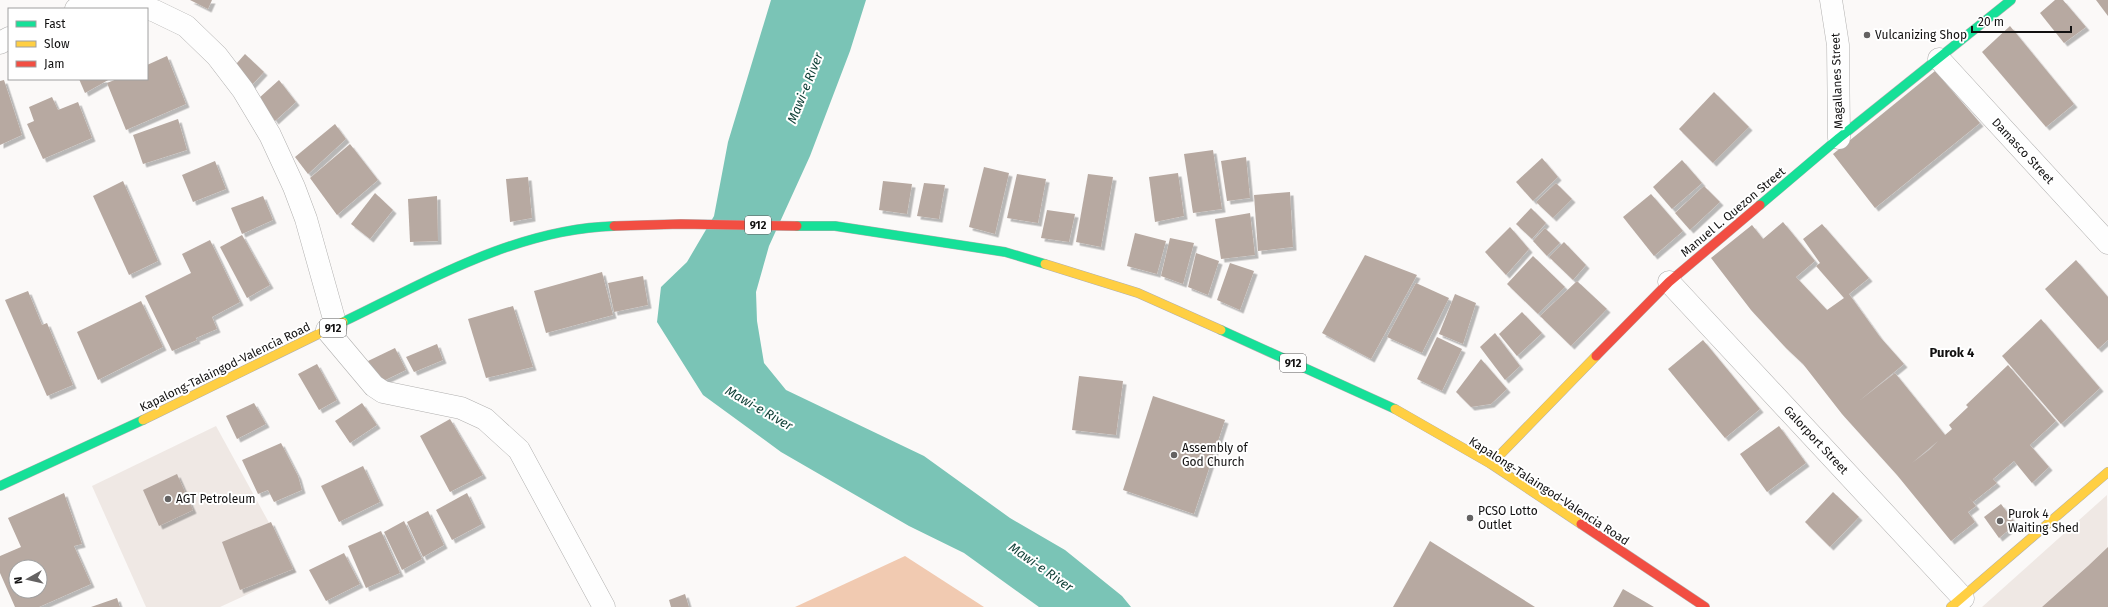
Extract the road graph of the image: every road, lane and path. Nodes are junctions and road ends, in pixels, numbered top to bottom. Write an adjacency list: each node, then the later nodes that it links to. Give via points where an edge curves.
1 (1831, 0): 7 (street, Magallanes Street, via 1838,45)
2 (2011, 0): 6 (main road, Manuel L. Quezon Street)
3 (79, 8): 4 (street, via 89,4 126,1)
4 (146, 8)
5 (148, 9): 10 (street, via 186,26 217,56 243,90 270,135 306,219)
6 (1939, 59): 7 (main road, Manuel L. Quezon Street); 8 (street, Damasco Street)
7 (1838, 138): 9 (main road, Manuel L. Quezon Street)
8 (2108, 243)
9 (1669, 282): 11 (main road, Manuel L. Quezon Street); 14 (street, Galorport Street)
10 (332, 328): 11 (main road, Kapalong-Talaingod-Valencia Road / 912, via 479,256 560,232 610,226 681,224 835,226 1005,252 1138,293 1384,404); 13 (main road, Kapalong-Talaingod-Valencia Road / 912); 15 (street, via 374,386 383,392 461,408 484,419 519,450)
11 (1491, 464): 16 (main road, Kapalong-Talaingod-Valencia Road / 912)
12 (2108, 472): 14 (main road)
13 (0, 486)
14 (1957, 603)
15 (604, 607)
16 (1705, 607)

